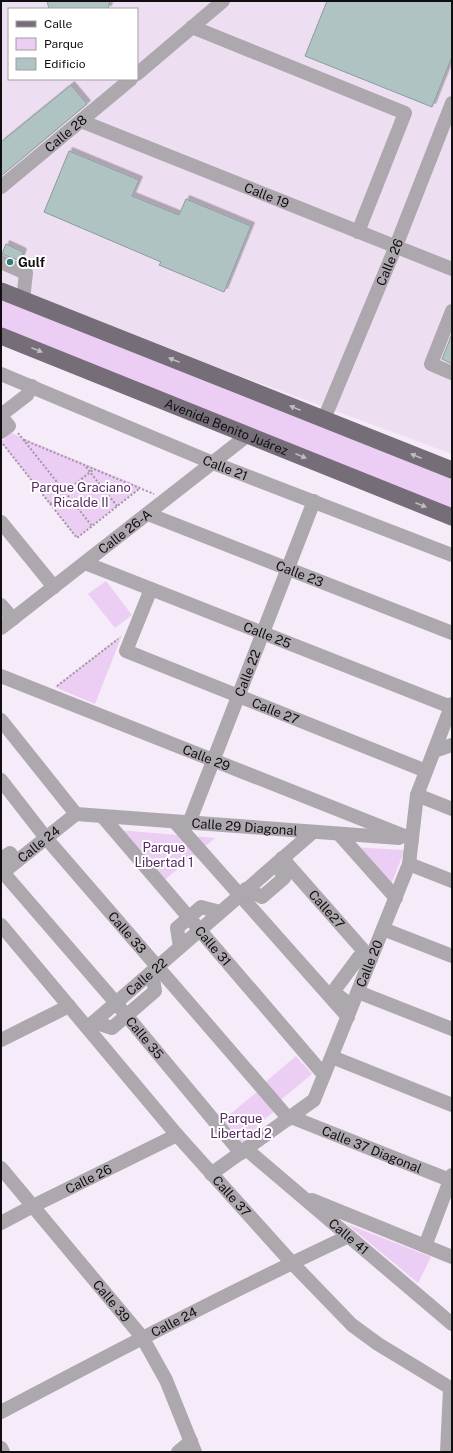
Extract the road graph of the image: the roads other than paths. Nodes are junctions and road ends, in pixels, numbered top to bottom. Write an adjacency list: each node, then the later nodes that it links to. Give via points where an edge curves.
1 (223, 1): 2 (street)
2 (192, 27): 3 (street); 8 (street, via 405,114)
3 (138, 73)
4 (130, 80): 6 (street, Calle 28)
5 (452, 103): 9 (street, Calle 26)
6 (81, 121): 7 (street, Calle 28); 8 (street, Calle 19)
7 (1, 187)
8 (358, 232): 9 (street, Calle 19)
9 (396, 246): 11 (street, Calle 19); 20 (street, Calle 26)
10 (1, 262): 13 (street, via 26,273)
11 (452, 269)
12 (1, 291): 13 (main road)
13 (23, 300): 20 (main road, one-way to 13)
14 (452, 312): 16 (street, via 431,364)
15 (1, 336): 22 (main road, Avenida Benito Juárez, one-way to 22)
16 (452, 373)
17 (2, 377): 18 (street, Calle 21)
18 (32, 386): 19 (street, via 27,395); 23 (street, Calle 21)
19 (1, 416): 21 (street, via 9,426)
20 (324, 419): 24 (main road, one-way to 20)
21 (1, 432)
22 (248, 435): 23 (street, Calle 26-A); 27 (main road, Avenida Benito Juárez, one-way to 27)
23 (213, 463): 25 (street, Calle 21); 26 (street, Calle 26-A)
24 (452, 470)
25 (314, 501): 29 (street, Calle 21); 31 (street, Calle 22)
26 (148, 514): 30 (street, Calle 26-A); 31 (street, Calle 23)
27 (452, 517)
28 (1, 522): 32 (street)
29 (452, 555)
30 (85, 563): 32 (street, Calle 26-A); 33 (street, Calle 25)
31 (288, 569): 37 (street, Calle 22); 38 (street, Calle 23)
32 (54, 587): 35 (street, Calle 26-A)
33 (150, 589): 37 (street, Calle 25); 40 (street, Calle 27, via 126,651)
34 (1, 605): 35 (street)
35 (13, 619): 36 (street, Calle 26-A)
36 (1, 628)
37 (263, 633): 40 (street, Calle 22); 41 (street, Calle 25)
38 (452, 633)
39 (1, 676): 45 (street, Calle 29)
40 (239, 696): 45 (street, Calle 22); 46 (street, Calle 27)
41 (451, 705): 44 (street, Calle 20)
42 (1, 720): 50 (street)
43 (452, 745): 44 (street)
44 (434, 751): 46 (street, Calle 20)
45 (214, 760): 53 (street, Calle 22); 57 (street, Calle 29)
46 (426, 771): 48 (street, Calle 20)
47 (1, 780): 56 (street, Calle 33)
48 (417, 795): 49 (street); 57 (street, Calle 20)
49 (452, 809)
50 (76, 814): 51 (street, Calle 29 Diagonal); 56 (street, Calle 24)
51 (102, 816): 52 (street, Calle 29 Diagonal); 65 (street, Calle 31)
52 (175, 822): 53 (street, Calle 29 Diagonal); 62 (street)
53 (190, 823): 54 (street, Calle 29 Diagonal)
54 (313, 832): 55 (street, Calle 29 Diagonal); 58 (street, Calle 22)
55 (339, 834): 57 (street, Calle 29 Diagonal); 63 (street)
56 (46, 838): 60 (street, Calle 24, via 16,862); 72 (street, Calle 33)
57 (412, 839): 59 (street, Calle 20)
58 (280, 860): 62 (street, Calle 22); 71 (street, Calle27)
59 (409, 864): 61 (street); 63 (street, Calle 20)
60 (2, 869): 74 (street, Calle 35)
61 (452, 881)
62 (243, 892): 64 (street, Calle 22); 76 (street)
63 (396, 898): 67 (street, Calle 20)
64 (220, 912): 65 (street, via 201,907); 68 (street, Calle 22)
65 (189, 918): 68 (street, Calle 31); 69 (street, via 177,928)
66 (1, 925): 75 (street, Calle 37)
67 (383, 929): 70 (street); 71 (street, Calle 20)
68 (199, 930): 69 (street, Calle 22); 82 (street, Calle 31)
69 (180, 947): 72 (street, Calle 22)
70 (452, 956)
71 (370, 962): 73 (street, Calle 20); 76 (street, via 359,957 333,992)
72 (154, 969): 74 (street, Calle 22); 77 (street, via 155,991); 84 (street, Calle 33)
73 (358, 992): 76 (street, Calle 20); 79 (street)
74 (116, 1002): 77 (street, Calle 35); 78 (street, Calle 22)
75 (69, 1006): 78 (street, Calle 37); 80 (street)
76 (350, 1011): 81 (street, Calle 20)
77 (127, 1015): 78 (street, via 112,1028); 86 (street, Calle 35)
78 (91, 1025): 85 (street, Calle 37)
79 (452, 1029)
80 (1, 1040)
81 (332, 1056): 82 (street, Calle 20); 83 (street)
82 (324, 1075): 84 (street, Calle 20, via 314,1100)
83 (452, 1105)
84 (290, 1118): 86 (street, Calle 20); 89 (street, Calle 37 Diagonal)
85 (177, 1135): 88 (street, Calle 37); 91 (street, Calle 26)
86 (243, 1151): 88 (street, Calle 20); 90 (street, Calle 41)
87 (1, 1168): 91 (street, Calle 39)
88 (211, 1174): 96 (street, Calle 37)
89 (451, 1179): 94 (street)
90 (300, 1195): 93 (street, Calle 41); 94 (street)
91 (33, 1206): 92 (street, Calle 26); 98 (street, Calle 39)
92 (1, 1224)
93 (349, 1236): 96 (street, Calle 24); 97 (street, Calle 41)
94 (425, 1246): 95 (street)
95 (452, 1257)
96 (292, 1263): 98 (street, Calle 24); 99 (street, Calle 37, via 352,1325)
97 (452, 1324)
98 (142, 1337): 100 (street, Calle 24); 101 (street, Calle 39, via 166,1380)
99 (451, 1389): 105 (street, Calle 37)
100 (1, 1412)
101 (193, 1446): 104 (street)
102 (1, 1448): 103 (street)
103 (3, 1452)
104 (178, 1452)
105 (447, 1452)

